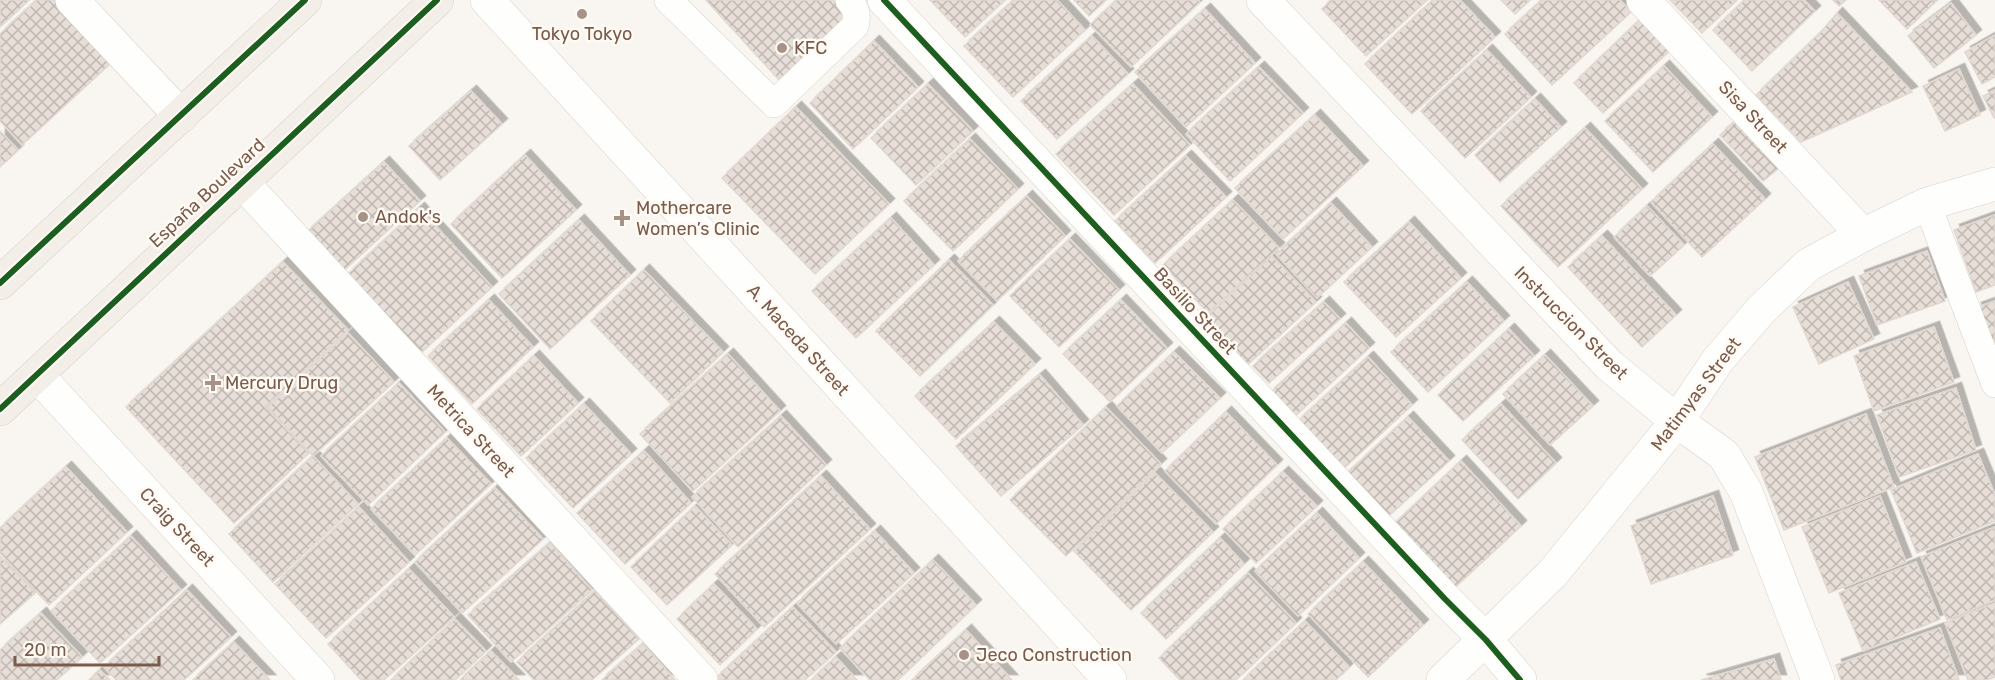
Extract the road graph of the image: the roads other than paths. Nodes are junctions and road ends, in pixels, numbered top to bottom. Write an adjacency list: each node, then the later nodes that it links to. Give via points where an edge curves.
1 (72, 0): 10 (street)
2 (305, 0): 10 (main road)
3 (436, 0): 11 (main road, España Boulevard)
4 (487, 0): 23 (street, A. Maceda Street)
5 (668, 0): 6 (lane, via 774,104 855,26 857,18)
6 (849, 0)
7 (884, 0): 20 (street, Basilio Street)
8 (1263, 0): 19 (street, Instruccion Street, via 1609,365)
9 (1643, 0): 14 (street, Sisa Street)
10 (181, 116): 15 (main road)
11 (241, 182): 16 (main road, España Boulevard); 22 (street, Metrica Street)
12 (1995, 184): 13 (street, Matimyas Street)
13 (1927, 204): 14 (street, Matimyas Street); 17 (lane)
14 (1863, 235): 19 (street, Matimyas Street, via 1808,265 1761,310 1718,360)
15 (0, 283)
16 (37, 375): 18 (main road, España Boulevard); 21 (street, Craig Street)
17 (1995, 384)
18 (0, 409)
19 (1677, 421): 20 (street, Matimyas Street, via 1552,574); 26 (street, Instruccion Street, via 1724,455 1746,492)
20 (1486, 640): 24 (street, Matimyas Street); 25 (street)
21 (318, 680)
22 (701, 680)
23 (1110, 680)
24 (1443, 680)
25 (1520, 680)
26 (1818, 680)

